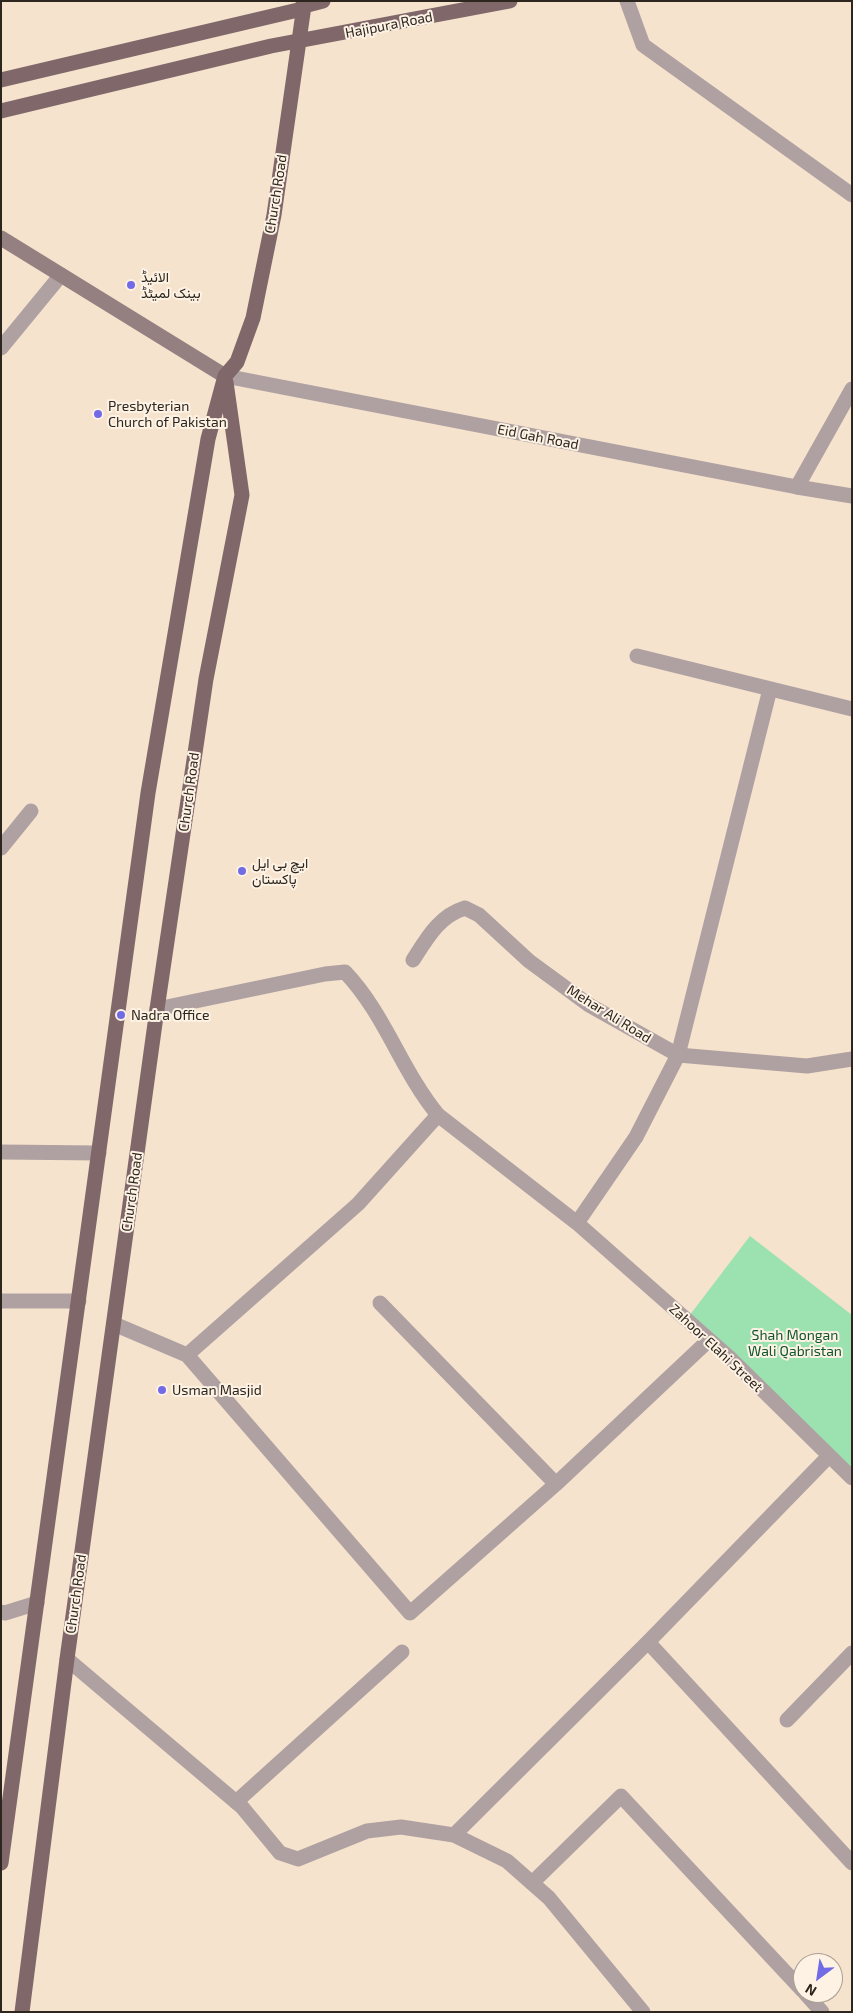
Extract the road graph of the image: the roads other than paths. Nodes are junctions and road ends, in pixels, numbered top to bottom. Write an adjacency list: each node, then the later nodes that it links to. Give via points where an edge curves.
1 (323, 1): 4 (main road)
2 (510, 1): 5 (main road, Hajipura Road)
3 (627, 1): 8 (street, via 643,45)
4 (304, 6): 5 (main road, Church Road); 6 (main road)
5 (298, 42): 7 (main road, Hajipura Road); 12 (main road, Church Road, via 274,215 253,318 237,362)
6 (1, 80)
7 (1, 111)
8 (852, 196)
9 (1, 238): 10 (main road)
10 (61, 275): 11 (street); 12 (main road)
11 (1, 348)
12 (225, 376): 14 (street, Eid Gah Road); 22 (main road, Church Road, via 242,495 206,679); 27 (main road, Church Road, via 208,439 148,793)
13 (852, 389): 14 (street)
14 (797, 487): 15 (street, Eid Gah Road)
15 (852, 496)
16 (637, 656): 17 (street)
17 (770, 689): 18 (street); 23 (street)
18 (852, 709)
19 (31, 811): 20 (street)
20 (1, 848)
21 (413, 960): 23 (street, Mehar Ali Road, via 434,927 465,908 479,914 529,961 589,1005)
22 (157, 1009): 25 (street, Zahoor Elahi Street, via 345,972 378,1012 402,1061); 32 (main road, Church Road)
23 (678, 1056): 24 (street, Mehar Ali Road, via 806,1066); 28 (street, via 636,1137)
24 (852, 1058)
25 (438, 1115): 28 (street, Zahoor Elahi Street); 34 (street, via 358,1204)
26 (1, 1152): 27 (street)
27 (99, 1153): 30 (main road, Church Road)
28 (577, 1222): 33 (street, Zahoor Elahi Street)
29 (1, 1301): 30 (street)
30 (79, 1301): 38 (main road, Church Road)
31 (380, 1303): 37 (street)
32 (114, 1324): 34 (street); 43 (main road, Church Road)
33 (709, 1340): 35 (street, Zahoor Elahi Street); 37 (street)
34 (187, 1355): 37 (street, via 410,1612)
35 (829, 1456): 36 (street, Zahoor Elahi Street); 40 (street)
36 (852, 1478)
37 (556, 1484)
38 (38, 1603): 39 (street); 47 (main road, Church Road)
39 (1, 1612)
40 (648, 1642): 46 (street); 48 (street)
41 (402, 1652): 45 (street)
42 (852, 1653): 44 (street)
43 (67, 1659): 45 (street); 51 (main road, Church Road)
44 (787, 1720)
45 (236, 1802): 46 (street, via 280,1853 298,1859 368,1831 401,1828)
46 (454, 1834): 49 (street, via 507,1861)
47 (1, 1863)
48 (852, 1863)
49 (532, 1883): 50 (street, via 621,1796); 52 (street, via 549,1898)
50 (793, 1980)
51 (22, 2012)
52 (643, 2012)

